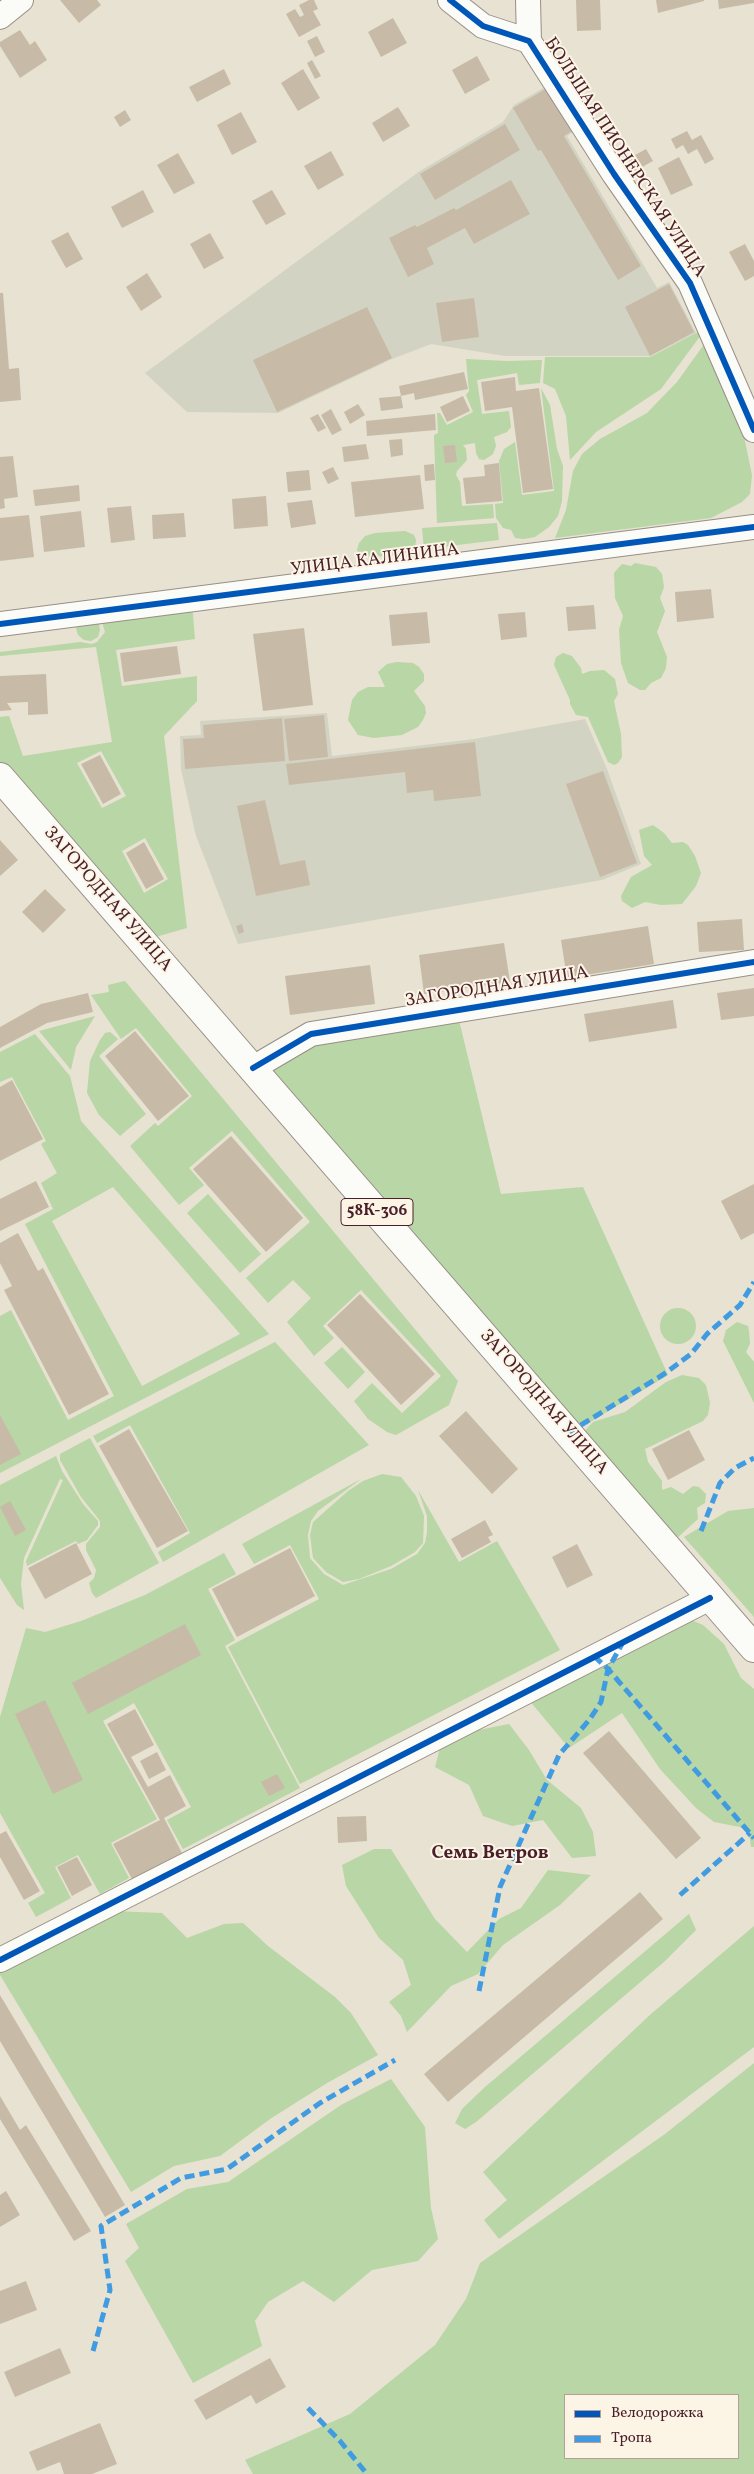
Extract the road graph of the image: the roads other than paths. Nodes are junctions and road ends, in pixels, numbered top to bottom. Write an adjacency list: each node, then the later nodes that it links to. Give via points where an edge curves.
1 (21, 0): 4 (street)
2 (450, 0): 5 (street, БОЛЬШАЯ ПИОНЕРСКАЯ УЛИЦА, via 483,26)
3 (528, 0): 5 (street)
4 (0, 17)
5 (529, 41): 6 (street, БОЛЬШАЯ ПИОНЕРСКАЯ УЛИЦА, via 614,174 690,283)
6 (754, 430)
7 (754, 527): 8 (street, УЛИЦА КАЛИНИНА)
8 (0, 624)
9 (0, 777): 11 (highway, ЗАГОРОДНАЯ УЛИЦА / 58К-306)
10 (754, 962): 11 (street, ЗАГОРОДНАЯ УЛИЦА, via 311,1034)
11 (253, 1068): 12 (highway, ЗАГОРОДНАЯ УЛИЦА / 58К-306)
12 (710, 1598): 13 (highway, ЗАГОРОДНАЯ УЛИЦА / 58К-306); 14 (street)
13 (754, 1648)
14 (0, 1960)

